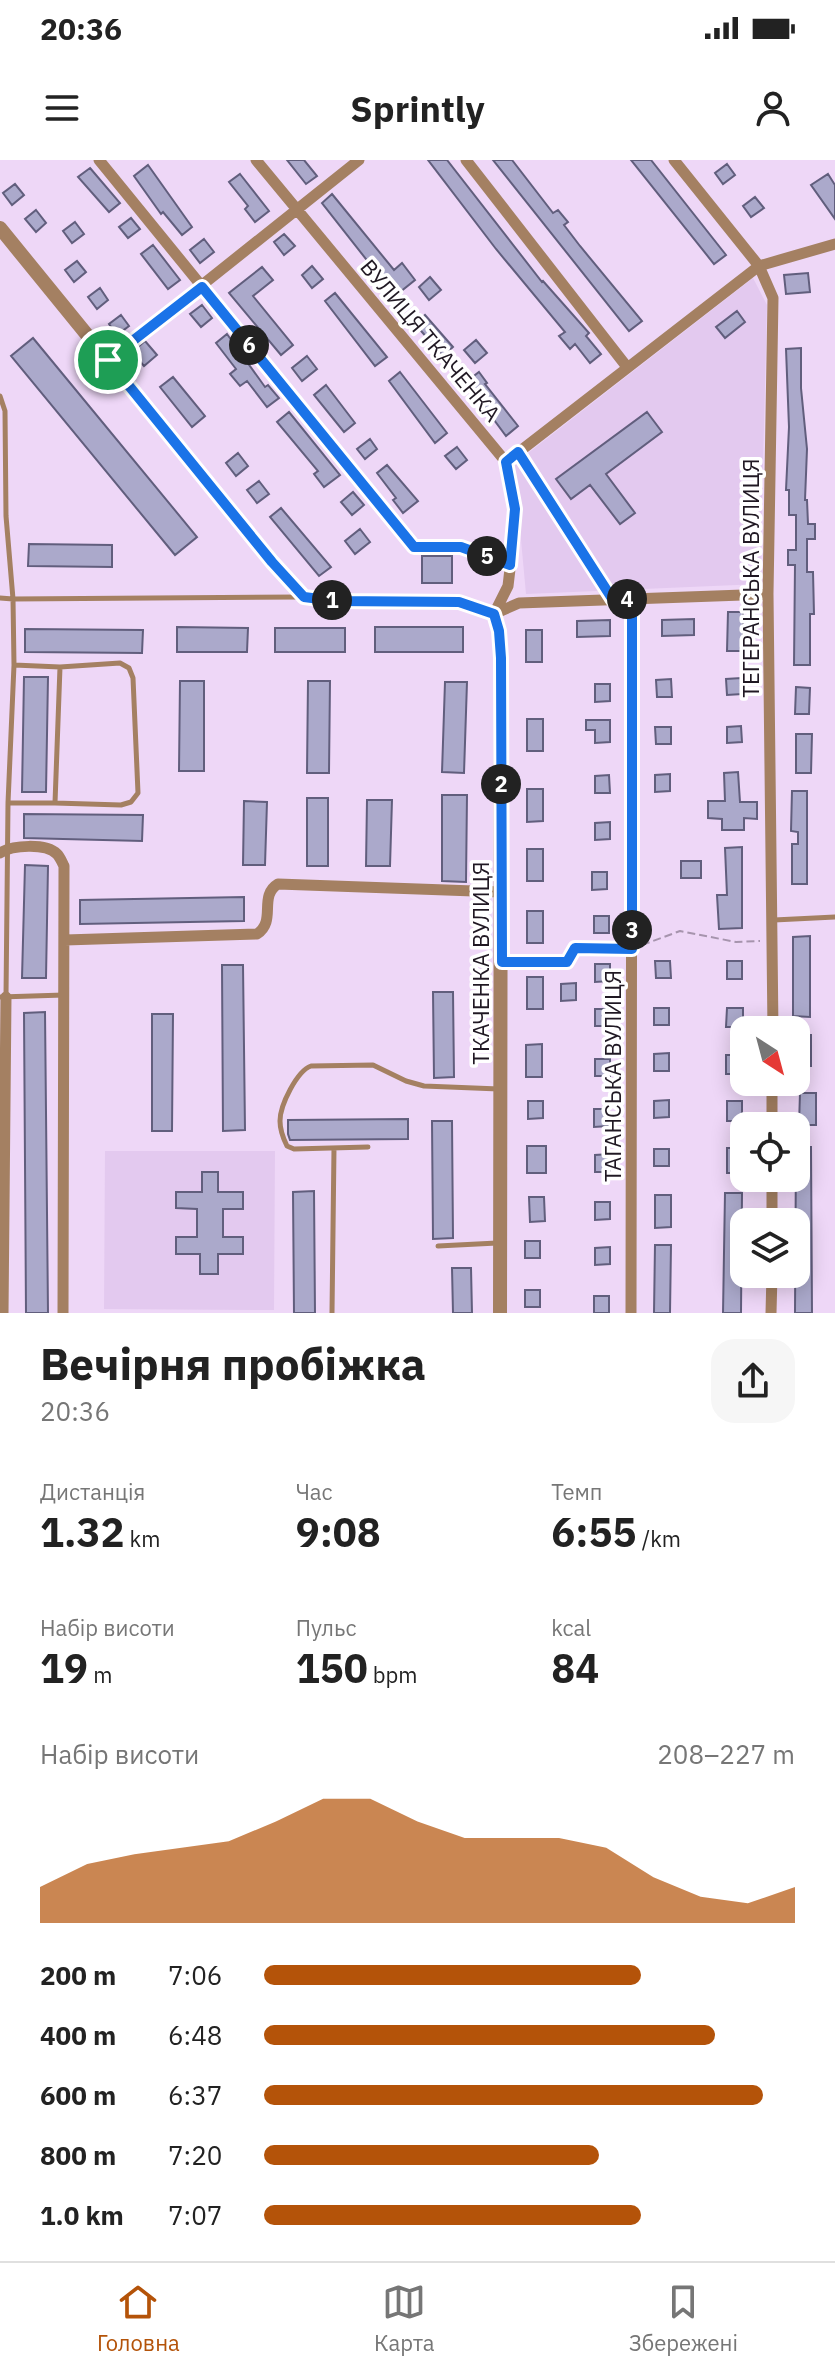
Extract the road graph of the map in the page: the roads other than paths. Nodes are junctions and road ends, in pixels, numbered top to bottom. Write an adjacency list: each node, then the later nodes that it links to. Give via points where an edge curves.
1 (99, 160): 10 (street)
2 (256, 160): 6 (street, ВУЛИЦЯ ТКАЧЕНКА)
3 (359, 160): 6 (street)
4 (466, 160): 12 (street)
5 (674, 160): 9 (street, ТЕГЕРАНСЬКА ВУЛИЦЯ)
6 (297, 210): 10 (street); 15 (street, ВУЛИЦЯ ТКАЧЕНКА)
7 (0, 228): 11 (street)
8 (835, 244): 9 (street)
9 (759, 266): 12 (street); 17 (street, ТЕГЕРАНСЬКА ВУЛИЦЯ, via 773,298)
10 (202, 287): 11 (street); 16 (street, via 414,547 461,547)
11 (108, 360): 18 (street)
12 (627, 367): 14 (street)
13 (0, 396): 20 (lane, via 5,411)
14 (518, 452): 15 (street); 22 (lane)
15 (506, 462): 16 (street, ВУЛИЦЯ ТКАЧЕНКА, via 515,509)
16 (510, 565): 23 (street, ВУЛИЦЯ ТКАЧЕНКА, via 508,586)
17 (768, 594): 21 (street); 31 (street, ТЕГЕРАНСЬКА ВУЛИЦЯ)
18 (304, 597): 20 (lane); 23 (street, via 459,602)
19 (0, 598): 20 (lane)
20 (13, 599): 24 (lane)
21 (632, 599): 22 (street); 46 (street, ТАГАНСЬКА ВУЛИЦЯ)
22 (613, 600): 23 (street, via 519,603)
23 (494, 614): 29 (street, ТКАЧЕНКА ВУЛИЦЯ, via 501,658)
24 (14, 665): 25 (lane); 26 (lane)
25 (60, 667): 27 (lane); 27 (lane, via 120,663 129,668 138,793 121,805)
26 (8, 803): 27 (lane); 28 (lane)
27 (55, 803)
28 (5, 850): 32 (street, via 49,849 59,855 64,866); 34 (lane)
29 (502, 892): 32 (street, via 278,884 267,896 268,920 257,934); 36 (street, ТКАЧЕНКА ВУЛИЦЯ)
30 (835, 917): 31 (lane)
31 (773, 920): 35 (street, ТЕГЕРАНСЬКА ВУЛИЦЯ)
32 (65, 940): 33 (street)
33 (65, 995): 34 (lane); 43 (street)
34 (3, 997): 42 (street)
35 (773, 1016)
36 (502, 1089): 38 (lane, via 424,1086 373,1065 311,1066 297,1077 282,1112 283,1138 294,1149); 39 (street, ТКАЧЕНКА ВУЛИЦЯ)
37 (368, 1147): 38 (lane)
38 (334, 1148): 44 (lane)
39 (502, 1243): 40 (lane); 45 (street, ТКАЧЕНКА ВУЛИЦЯ)
40 (438, 1246)
41 (772, 1288): 47 (street)
42 (3, 1313)
43 (63, 1313)
44 (332, 1313)
45 (500, 1313)
46 (631, 1313)
47 (771, 1313)

